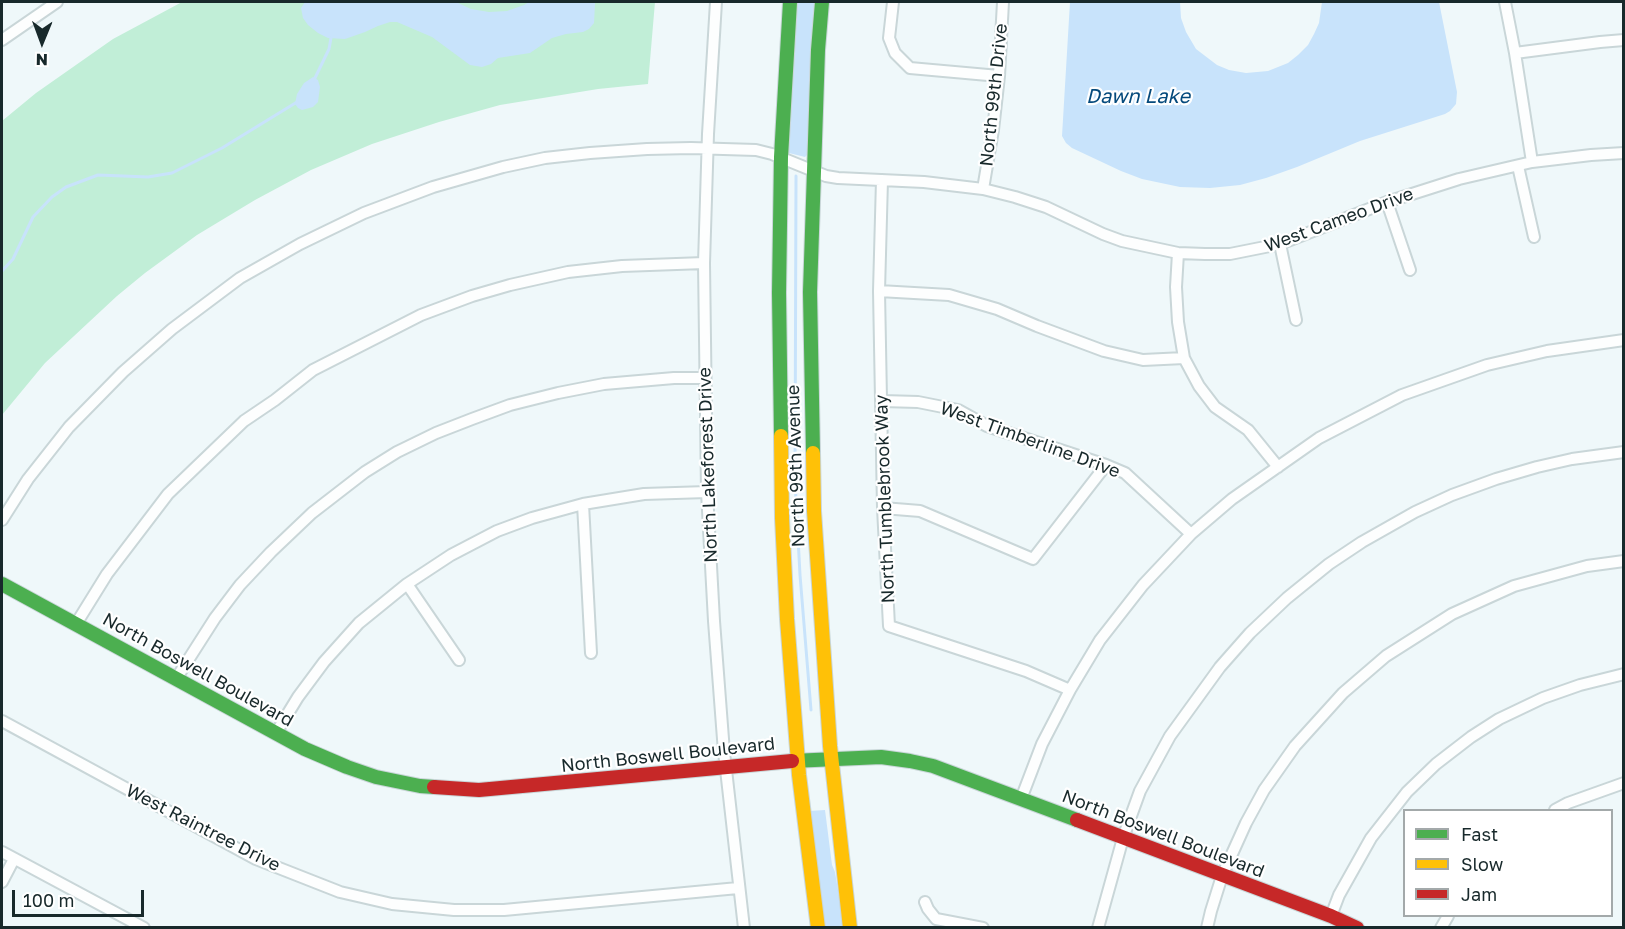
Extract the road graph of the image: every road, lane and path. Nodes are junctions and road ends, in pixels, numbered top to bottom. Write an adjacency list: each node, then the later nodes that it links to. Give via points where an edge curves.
1 (57, 2): 8 (street)
2 (716, 2): 12 (street, North Lakeforest Drive)
3 (790, 2): 14 (main road, North 99th Avenue)
4 (822, 2): 17 (main road, North 99th Avenue)
5 (893, 2): 11 (street, via 890,38 895,53 910,68)
6 (1003, 2): 11 (street, North 99th Drive)
7 (1505, 2): 10 (street)
8 (2, 40)
9 (1623, 40): 10 (street)
10 (1515, 53): 15 (street)
11 (999, 76): 19 (street, North 99th Drive)
12 (707, 149): 14 (street, West Cameo Drive, via 756,150); 24 (street, North Lakeforest Drive); 38 (street, West Cameo Drive, via 647,149 545,158 423,191 364,213 300,244 240,278 123,372 69,428 28,479)
13 (1623, 153): 15 (street, West Cameo Drive)
14 (781, 158): 17 (street, West Cameo Drive); 52 (main road, North 99th Avenue, via 782,519)
15 (1532, 162): 16 (street, West Cameo Drive)
16 (1518, 166): 20 (street, West Cameo Drive, via 1459,179); 21 (street)
17 (814, 171): 18 (street, West Cameo Drive, via 838,178); 51 (main road, North 99th Avenue, via 810,292 814,511)
18 (882, 180): 19 (street, West Cameo Drive); 26 (street, North Tumblebrook Way)
19 (982, 189): 23 (street, West Cameo Drive, via 1046,207 1122,241)
20 (1387, 202): 22 (street, West Cameo Drive); 25 (street)
21 (1534, 237)
22 (1280, 244): 23 (street, West Cameo Drive, via 1230,254); 27 (street)
23 (1178, 253): 29 (street, via 1176,287)
24 (704, 263): 30 (street, North Lakeforest Drive); 43 (street, via 568,272 510,285 421,315 313,370 244,421 168,494 107,574)
25 (1410, 270)
26 (879, 291): 29 (street, via 949,295 997,309 1104,351 1143,360); 31 (street, North Tumblebrook Way)
27 (1296, 320)
28 (1623, 340): 34 (street, via 1547,351 1488,365 1402,395 1319,438)
29 (1184, 358): 34 (street, via 1215,407 1248,430)
30 (705, 378): 35 (street, North Lakeforest Drive); 47 (street, via 604,384 558,393 510,405 397,452 312,513 271,552 215,618)
31 (882, 401): 33 (street, West Timberline Drive, via 918,402 958,410 987,426); 37 (street, North Tumblebrook Way)
32 (1623, 452): 57 (street, via 1572,459 1496,478 1415,512 1329,564 1287,598 1220,667 1170,736 1140,791)
33 (1106, 465): 37 (street, via 1033,559 920,511); 39 (street, West Timberline Drive, via 1125,472)
34 (1278, 467): 39 (street)
35 (707, 492): 36 (street, via 644,494); 53 (street, North Lakeforest Drive)
36 (583, 504): 42 (street, via 497,531); 44 (street)
37 (883, 508): 48 (street, North Tumblebrook Way, via 889,626 1026,671)
38 (2, 520)
39 (1191, 534): 48 (street, via 1100,640)
40 (1623, 561): 60 (street, via 1587,566 1514,586 1452,614 1386,657 1343,693 1295,746 1264,790)
41 (2, 584): 43 (main road, North Boswell Boulevard)
42 (407, 584): 45 (street); 50 (street, via 359,623 324,662)
43 (76, 624): 47 (main road, North Boswell Boulevard)
44 (591, 653)
45 (459, 660)
46 (1623, 674): 64 (street, via 1580,685 1499,719 1436,765 1407,792 1371,838)
47 (176, 679): 50 (main road, North Boswell Boulevard)
48 (1070, 690): 55 (street, via 1042,744)
49 (2, 721): 62 (street, West Raintree Drive, via 256,859 340,892 392,904 504,910)
50 (276, 733): 53 (main road, North Boswell Boulevard, via 347,767 401,783 442,789 502,789)
51 (832, 758): 52 (main road, North Boswell Boulevard); 55 (main road, North Boswell Boulevard, via 881,757 933,766); 69 (main road, North 99th Avenue)
52 (798, 760): 53 (main road, North Boswell Boulevard); 68 (main road, North 99th Avenue)
53 (725, 766): 62 (street, North Lakeforest Drive)
54 (1623, 783): 56 (street)
55 (1021, 799): 57 (main road, North Boswell Boulevard)
56 (1557, 809)
57 (1123, 838): 60 (main road, North Boswell Boulevard); 71 (street)
58 (2, 852): 59 (street)
59 (14, 859): 61 (street); 65 (street)
60 (1222, 876): 64 (main road, North Boswell Boulevard); 72 (street)
61 (2, 882)
62 (738, 888): 67 (street, North Lakeforest Drive)
63 (925, 902): 70 (street, via 936,919)
64 (1331, 916): 73 (main road, North Boswell Boulevard)
65 (127, 923): 66 (street)
66 (144, 927)
67 (744, 927)
68 (818, 927)
69 (850, 927)
70 (982, 927)
71 (1098, 927)
72 (1208, 927)
73 (1357, 927)

